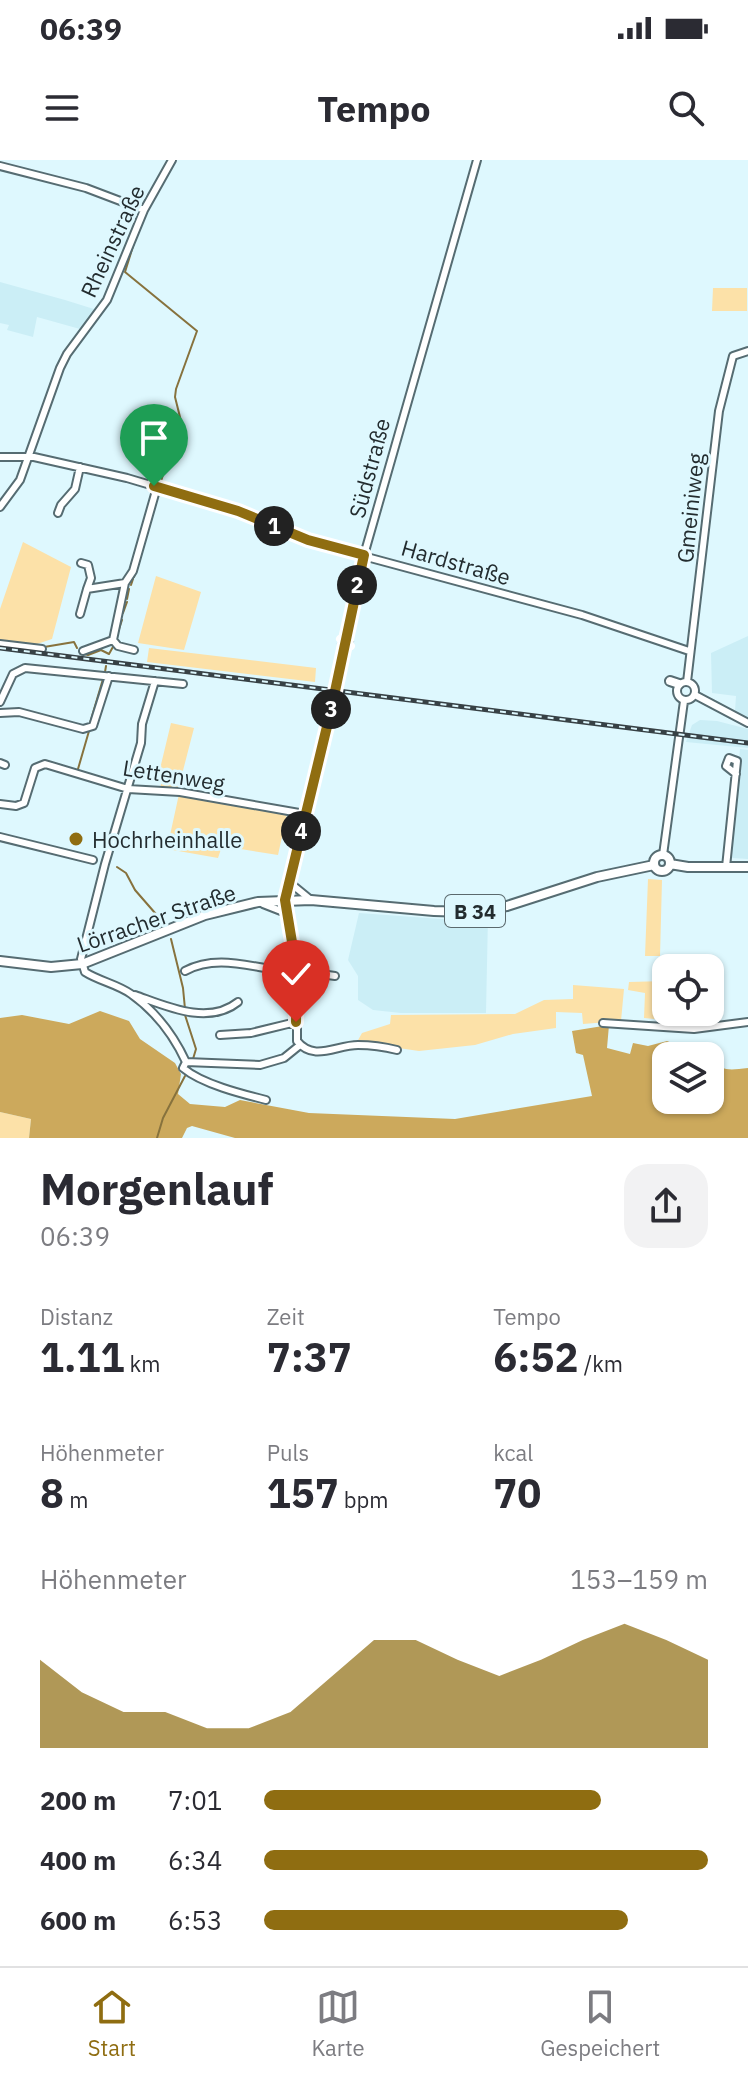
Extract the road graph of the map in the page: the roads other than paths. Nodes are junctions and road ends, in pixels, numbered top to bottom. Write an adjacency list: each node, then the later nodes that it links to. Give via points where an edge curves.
1 (172, 160): 4 (street, Rheinstraße)
2 (477, 160): 12 (street, Südstraße)
3 (0, 166): 4 (street, via 86,188)
4 (144, 210): 7 (street, Rheinstraße, via 107,300 60,368)
5 (748, 351): 24 (street, Gmeiniweg, via 733,356 719,411)
6 (0, 457): 7 (street, Hardstraße)
7 (28, 458): 8 (street, Hardstraße); 10 (street, Rheinstraße)
8 (80, 467): 9 (street, Hardstraße); 11 (street, via 75,489)
9 (157, 487): 12 (street, Hardstraße); 14 (street)
10 (0, 507)
11 (58, 513)
12 (364, 555): 24 (street, Hardstraße, via 582,615); 37 (street, Südstraße)
13 (81, 563): 15 (street, via 88,565 91,578)
14 (125, 583): 15 (street); 18 (street)
15 (87, 589): 16 (street)
16 (80, 614)
17 (340, 639): 20 (main road, bridge)
18 (113, 640): 22 (street); 23 (street)
19 (0, 644): 21 (street)
20 (351, 646)
21 (42, 649)
22 (134, 650)
23 (83, 651)
24 (689, 651): 28 (street, Gmeiniweg)
25 (109, 676): 26 (street); 31 (street, via 22,668 13,674); 32 (street, via 90,729 19,712)
26 (155, 681): 27 (street); 35 (street)
27 (183, 684)
28 (676, 685): 29 (street, via 694,686); 30 (street)
29 (695, 695): 30 (street); 33 (street)
30 (684, 701): 39 (street)
31 (0, 702)
32 (0, 713)
33 (748, 723)
34 (736, 774): 43 (street)
35 (128, 789): 36 (street, Lettenweg, via 39,765 24,803); 37 (street, Lettenweg, via 180,792); 51 (street)
36 (0, 804)
37 (305, 814): 45 (street, Südstraße)
38 (0, 837): 40 (street)
39 (663, 855): 41 (main road); 42 (main road)
40 (93, 860)
41 (670, 864): 42 (main road, via 664,871); 43 (main road)
42 (654, 865): 47 (main road, Lörracher Straße / B 34, via 482,910 451,913)
43 (726, 867): 44 (main road)
44 (748, 867)
45 (289, 882): 46 (street, Südstraße); 47 (street)
46 (285, 900): 47 (main road, Lörracher Straße / B 34); 48 (main road, Lörracher Straße / B 34); 49 (street, Südstraße)
47 (311, 900)
48 (258, 902): 49 (street); 51 (main road, Lörracher Straße / B 34, via 205,915)
49 (286, 913): 53 (street, Südstraße)
50 (0, 961): 51 (main road, Lörracher Straße / B 34, via 51,967)
51 (82, 964): 55 (street, via 88,974)
52 (185, 971): 53 (street, via 234,962)
53 (297, 972): 54 (street); 57 (street, Südstraße)
54 (335, 976)
55 (145, 1002): 56 (street, via 205,1013); 63 (street)
56 (238, 1002)
57 (296, 1022): 60 (street); 61 (street, Südstraße)
58 (748, 1022): 59 (street, via 694,1029)
59 (603, 1023)
60 (220, 1035)
61 (300, 1045): 62 (street, via 321,1052 357,1045); 63 (street, via 284,1058 260,1065)
62 (397, 1050)
63 (186, 1062): 64 (street, via 183,1068 191,1074)
64 (266, 1100)

